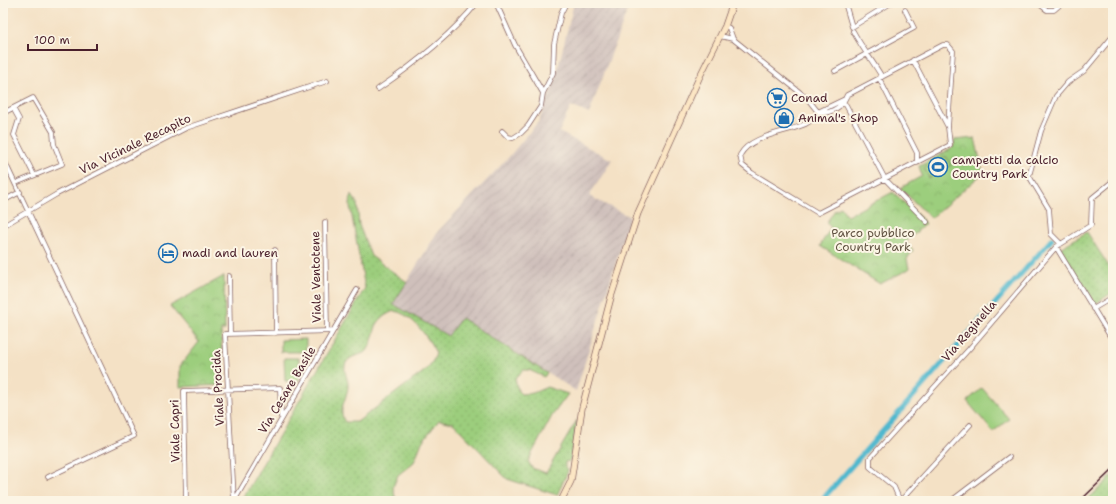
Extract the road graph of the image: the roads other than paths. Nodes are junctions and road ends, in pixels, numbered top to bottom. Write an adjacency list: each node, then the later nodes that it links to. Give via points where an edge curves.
1 (477, 3): 20 (street, via 465,18 406,71)
2 (496, 3): 21 (street, via 515,45)
3 (566, 3): 21 (street, via 554,44 552,73)
4 (733, 3): 10 (street)
5 (845, 3): 6 (street, via 852,27)
6 (891, 3)
7 (1038, 3): 8 (street, via 1047,10 1054,10)
8 (1062, 3)
9 (905, 10): 15 (street, via 914,28)
10 (726, 26): 12 (street); 14 (street)
11 (853, 31): 15 (street, via 862,49)
12 (720, 36): 14 (street); 59 (street, via 638,213 582,408 571,481)
13 (1113, 36): 40 (street, via 1084,71 1068,82 1056,96 1041,131 1029,176 1049,209 1051,234)
14 (733, 39): 24 (street, via 807,98)
15 (868, 53): 17 (street); 18 (street)
16 (913, 60): 18 (street); 26 (street); 26 (street, via 943,45 952,48)
17 (835, 70)
18 (880, 78): 22 (street, via 847,95); 29 (street, via 917,153)
19 (327, 81): 36 (street, Via Vicinale Recapito, via 186,128)
20 (378, 89)
21 (544, 93): 27 (street, via 541,106 522,133 508,138)
22 (844, 101): 24 (street); 31 (street)
23 (13, 108): 25 (street); 30 (street, via 19,119 14,135); 30 (street, via 33,98 53,132 54,144 62,164)
24 (818, 112): 31 (street, via 813,120 798,127 752,142 740,155 742,165 818,213)
25 (3, 113)
26 (948, 127): 29 (street, via 950,145)
27 (502, 131)
28 (3, 158): 33 (street)
29 (917, 163): 31 (street)
30 (34, 175): 33 (street)
31 (885, 179): 38 (street)
32 (1113, 181): 40 (street, Via Reginella, via 1092,198 1091,225)
33 (16, 183): 34 (street)
34 (20, 192): 35 (street); 36 (street)
35 (3, 201)
36 (28, 210): 39 (street, Via Vicinale Recapito); 56 (street, via 134,436)
37 (325, 222): 47 (street, Viale Ventotene)
38 (927, 222)
39 (3, 226)
40 (1058, 241): 41 (street, Via Reginella)
41 (1056, 247): 46 (street); 60 (street, Via Reginella, via 969,349 870,458 870,467 894,487)
42 (275, 250): 49 (street)
43 (229, 276): 50 (street)
44 (357, 290): 48 (street, Via Cesare Basile)
45 (1113, 297): 46 (street)
46 (1093, 309): 51 (street)
47 (327, 331): 48 (street, Viale Procida); 49 (street, Viale Procida)
48 (333, 331): 53 (street, Via Cesare Basile)
49 (276, 333): 50 (street, Viale Procida)
50 (230, 334): 52 (street, Viale Procida, via 225,334)
51 (1113, 341)
52 (228, 390): 53 (street, Viale Capri, via 280,388); 57 (street, Viale Capri, via 184,391); 58 (street, Viale Procida)
53 (281, 419): 58 (street, Via Cesare Basile)
54 (970, 425): 60 (street)
55 (1009, 457): 61 (street)
56 (48, 477)
57 (186, 501)
58 (234, 501)
59 (561, 501)
60 (901, 501)
61 (951, 501)

